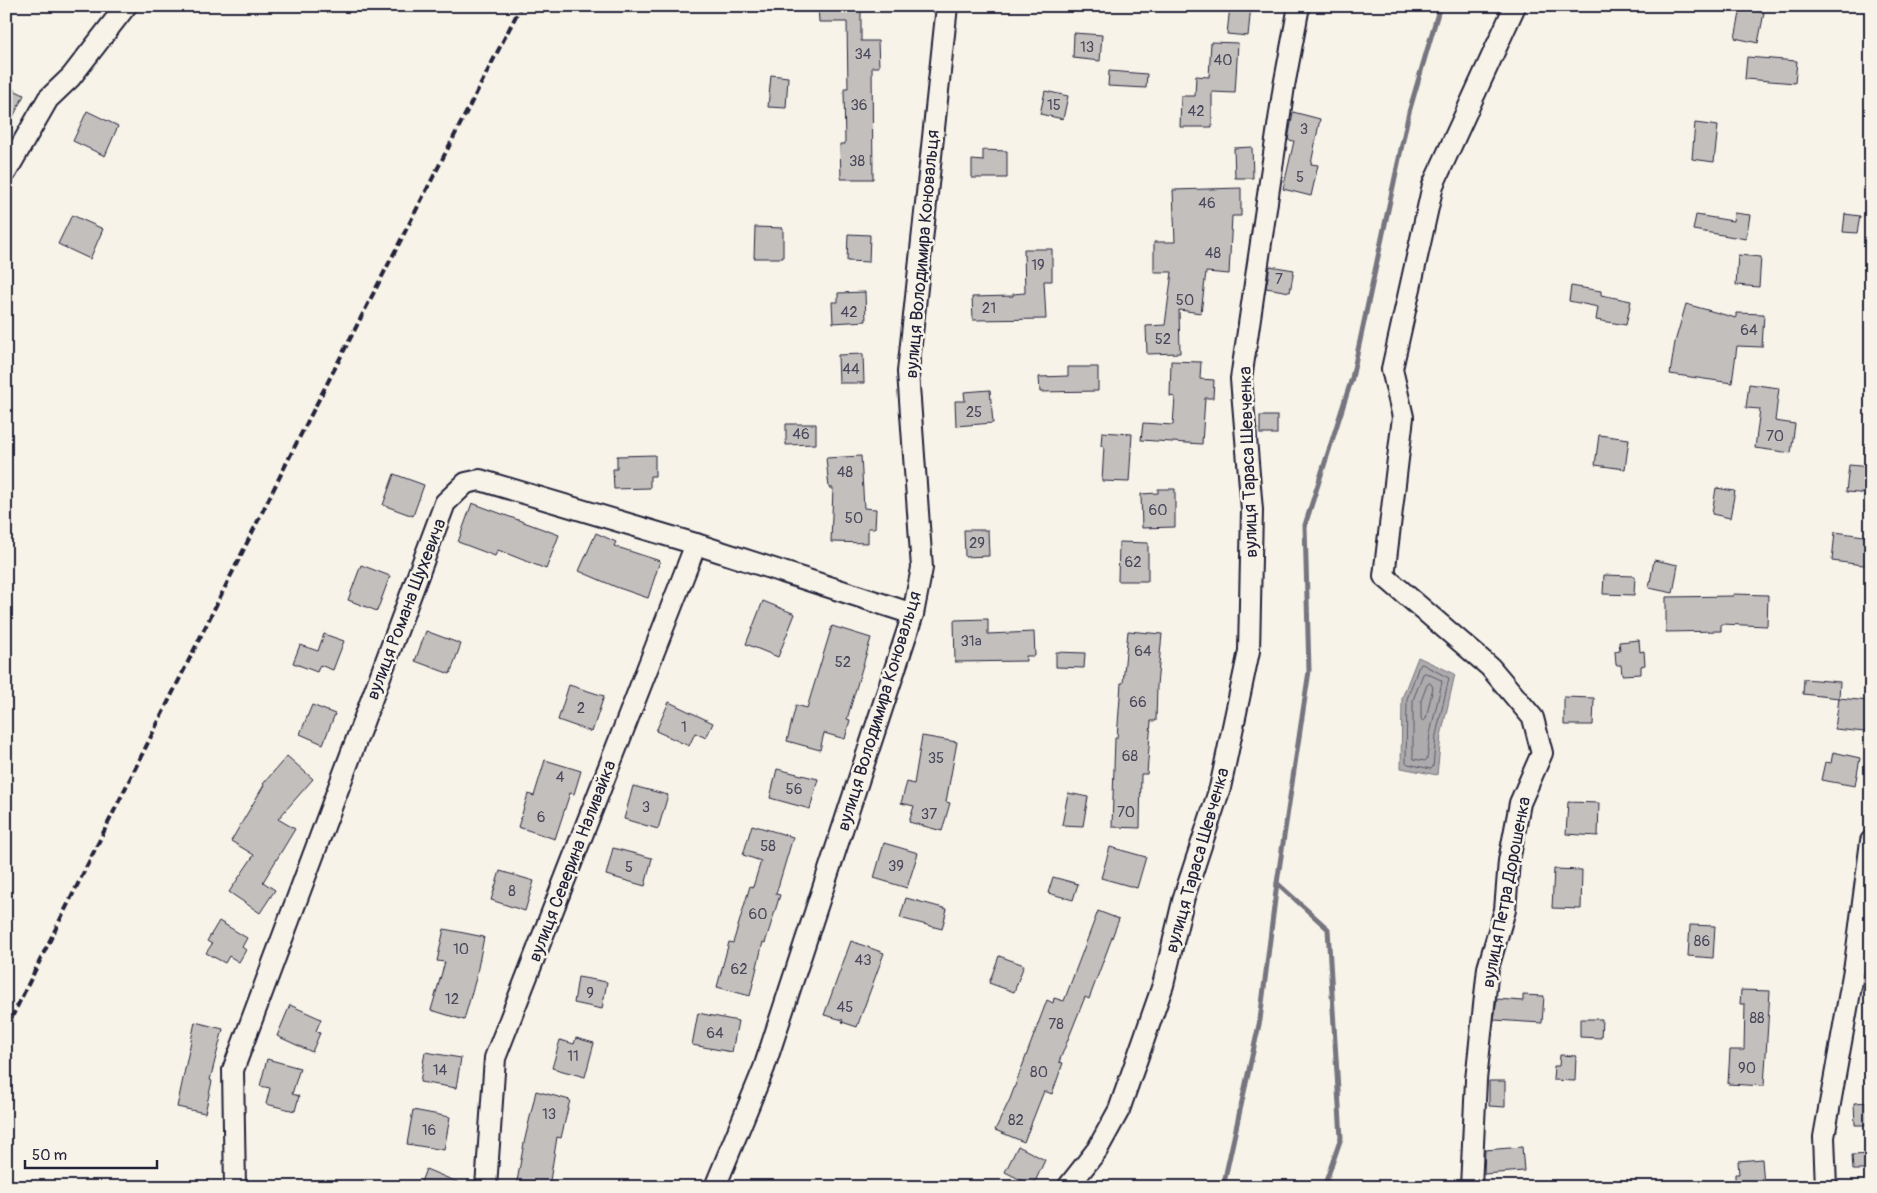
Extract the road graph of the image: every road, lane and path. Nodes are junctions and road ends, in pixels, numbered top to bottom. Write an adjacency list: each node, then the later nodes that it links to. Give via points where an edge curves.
1 (126, 6): 5 (street, via 71,77 48,99)
2 (947, 6): 7 (street, вулиця Володимира Коновальця, via 908,372 922,568)
3 (1299, 6): 12 (street, вулиця Тараса Шевченка, via 1284,86 1242,380 1252,510 1249,651 1220,788 1184,897 1163,985 1119,1110 1097,1150)
4 (1514, 6): 13 (street, вулиця Петра Дорошенка, via 1433,185 1392,369 1403,417 1384,576 1490,667 1533,718 1542,753 1520,803 1509,861 1505,910 1488,968 1476,1080)
5 (6, 172)
6 (696, 544): 7 (street, вулиця Романа Шухевича); 9 (street, вулиця Романа Шухевича, via 480,480 466,483 445,503 233,1070); 10 (street, вулиця Северина Наливайка, via 495,1058)
7 (913, 614): 11 (street, вулиця Володимира Коновальця, via 764,1068)
8 (1871, 841): 14 (street, via 1855,964 1824,1137)
9 (235, 1187)
10 (486, 1187)
11 (714, 1187)
12 (1068, 1187)
13 (1472, 1187)
14 (1826, 1187)

